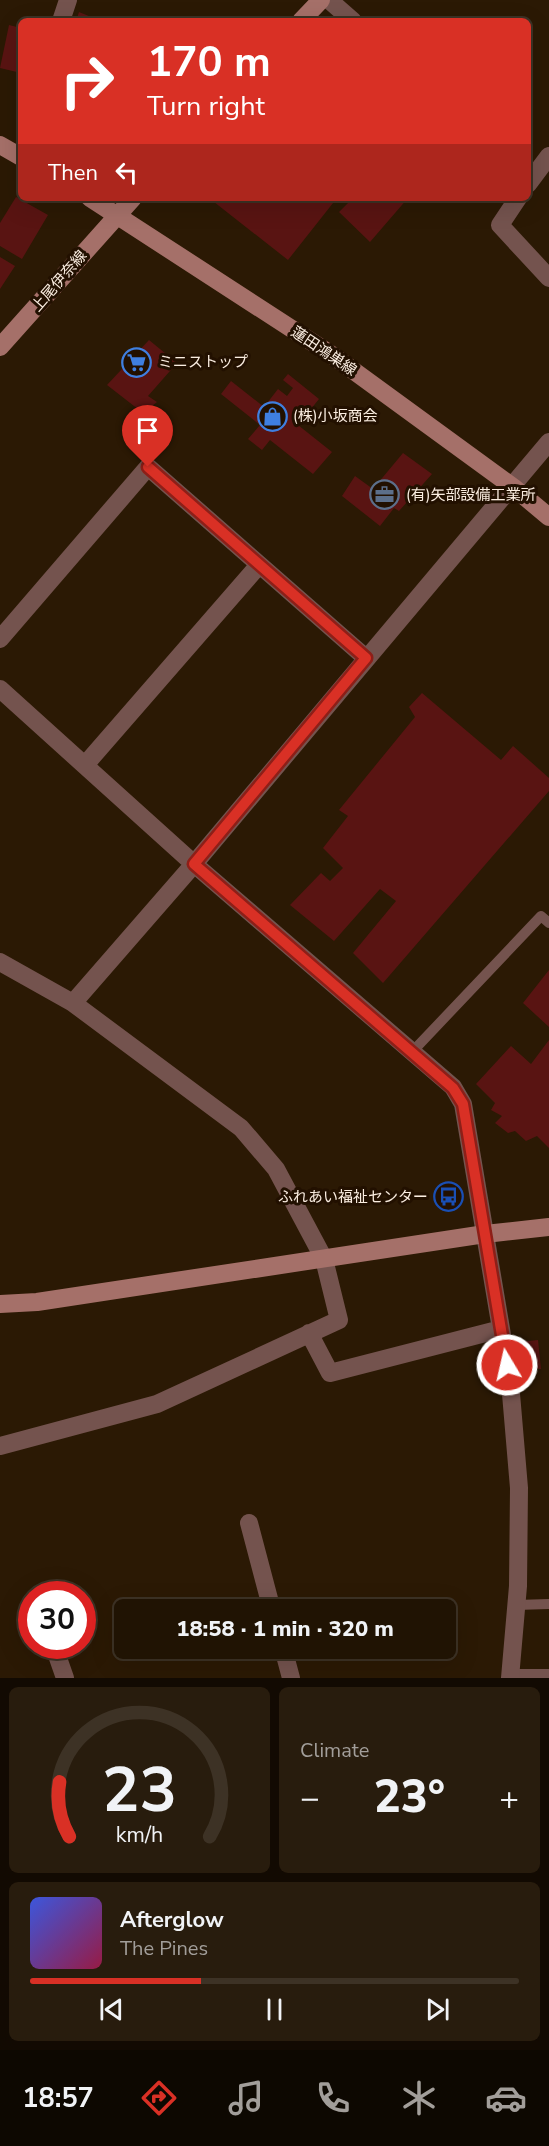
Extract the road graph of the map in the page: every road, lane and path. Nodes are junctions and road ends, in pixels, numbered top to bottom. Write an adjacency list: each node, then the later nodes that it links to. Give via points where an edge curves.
1 (68, 0): 4 (street)
2 (321, 0): 5 (street)
3 (329, 0): 6 (street)
4 (62, 18)
5 (304, 18)
6 (350, 18)
7 (0, 145): 8 (street)
8 (18, 154)
9 (549, 156): 10 (street)
10 (531, 176)
11 (95, 201): 14 (street, 蓮田鴻巣線)
12 (130, 201): 14 (street, 上尾伊奈線)
13 (516, 201): 15 (street, via 500,225)
14 (117, 214): 16 (street, 上尾伊奈線); 18 (street, 蓮田鴻巣線, via 332,355)
15 (549, 278)
16 (0, 347)
17 (549, 442): 18 (street)
18 (513, 487): 19 (street, 蓮田鴻巣線); 22 (street)
19 (549, 517)
20 (259, 565): 21 (street, via 148,467); 22 (street); 24 (street)
21 (0, 639)
22 (366, 658): 25 (street)
23 (0, 689): 24 (street)
24 (85, 765): 25 (street)
25 (194, 864): 28 (street); 29 (street)
26 (549, 923): 29 (lane, via 541,916)
27 (0, 962): 28 (street)
28 (73, 1003): 32 (street, via 241,1128 276,1169)
29 (412, 1052): 31 (street, via 453,1088 463,1104)
30 (549, 1227): 31 (street)
31 (485, 1234): 32 (street); 34 (street)
32 (324, 1259): 33 (street, via 37,1302); 35 (street, via 339,1320)
33 (0, 1304)
34 (501, 1329): 35 (street, via 330,1373); 40 (street, via 519,1488)
35 (309, 1333): 36 (street, via 157,1404)
36 (0, 1446)
37 (249, 1523): 38 (street)
38 (269, 1599)
39 (549, 1604): 40 (lane)
40 (516, 1605): 44 (street)
41 (58, 1659): 45 (street)
42 (286, 1659): 46 (street)
43 (549, 1674): 44 (lane)
44 (505, 1677)
45 (65, 1678)
46 (291, 1678)

